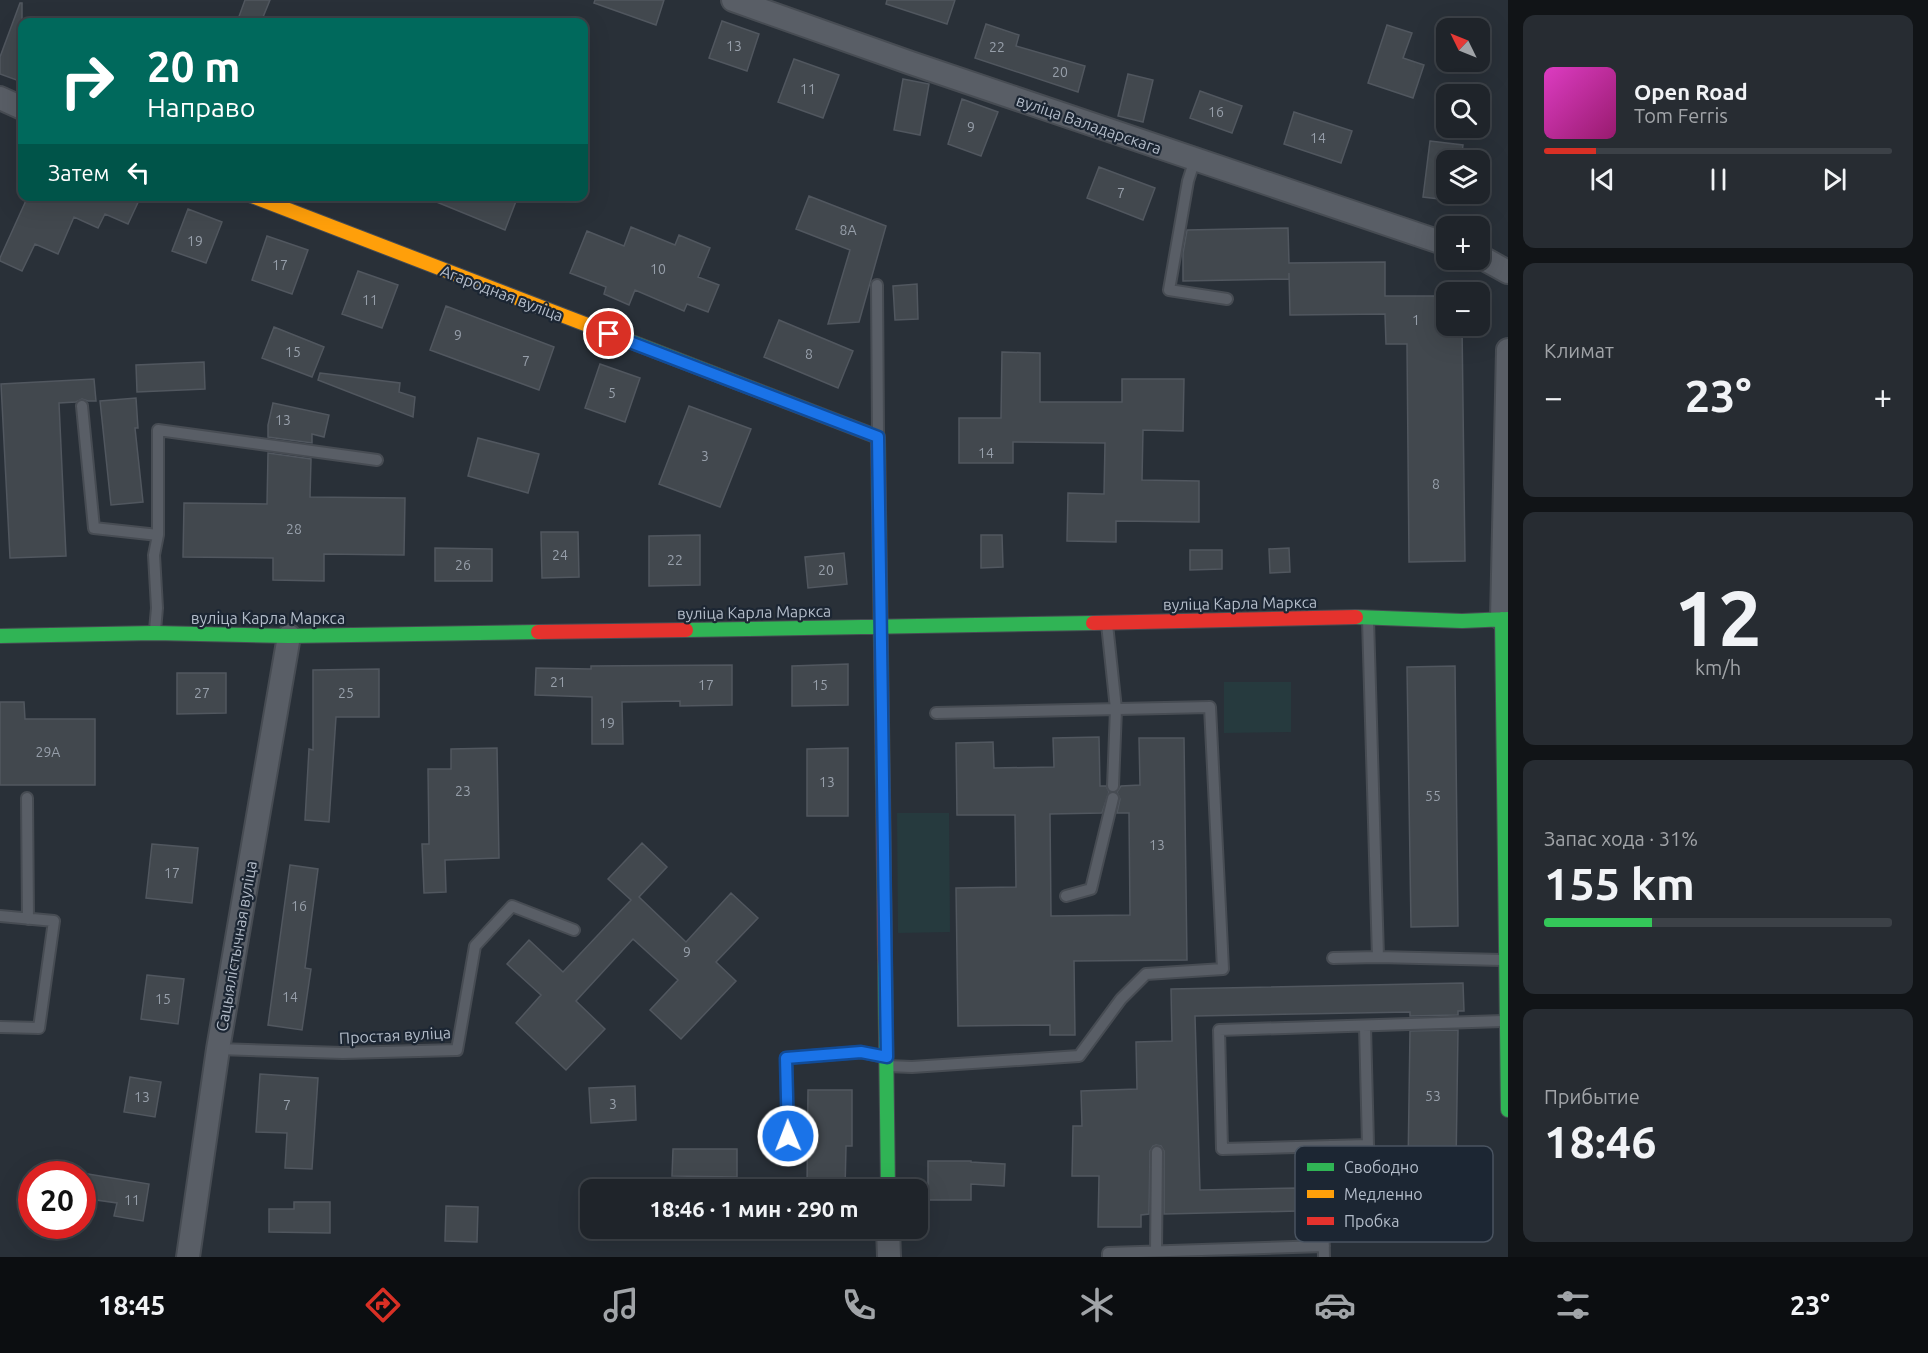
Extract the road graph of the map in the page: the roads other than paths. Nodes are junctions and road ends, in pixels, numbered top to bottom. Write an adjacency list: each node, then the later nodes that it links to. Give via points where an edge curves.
1 (733, 0): 4 (street, вуліца Валадарскага)
2 (0, 98): 3 (street)
3 (18, 106)
4 (1195, 159): 6 (street, вуліца Валадарскага); 10 (lane, via 1169,290)
5 (265, 201): 13 (street, Агародная вуліца)
6 (1436, 241)
7 (1490, 262): 8 (street)
8 (1508, 272)
9 (878, 285): 13 (lane)
10 (1227, 299)
11 (1508, 350): 17 (street)
12 (82, 406): 15 (lane, via 94,528)
13 (878, 437): 19 (street)
14 (377, 460): 15 (lane, via 158,430)
15 (158, 535): 20 (lane, via 154,555)
16 (1368, 617): 17 (street, вуліца Карла Маркса); 18 (street, вуліца Карла Маркса); 33 (lane)
17 (1505, 619): 28 (street)
18 (1107, 623): 19 (street, вуліца Карла Маркса); 23 (lane)
19 (881, 626): 22 (street, вуліца Карла Маркса); 40 (street)
20 (154, 633): 21 (street, вуліца Карла Маркса); 22 (street, вуліца Карла Маркса)
21 (0, 636)
22 (289, 636): 39 (street, Сацыялістычная вуліца)
23 (1116, 709): 24 (lane); 25 (lane); 40 (lane, via 1210,707 1222,969 1146,975 1121,999 1079,1056 912,1067)
24 (936, 713)
25 (1113, 786)
26 (27, 798): 31 (lane)
27 (1113, 798): 29 (lane, via 1091,888)
28 (1506, 821): 35 (street)
29 (1066, 896)
30 (0, 916): 31 (lane)
31 (28, 919): 38 (lane, via 54,921 39,1028)
32 (574, 930): 39 (lane, Простая вуліца, via 512,906 475,946 457,1050 343,1053)
33 (1378, 957): 34 (lane); 35 (lane)
34 (1333, 958)
35 (1506, 960): 36 (street)
36 (1507, 1021): 37 (lane); 41 (street)
37 (1365, 1026): 43 (lane, via 1368,1145); 44 (lane, via 1219,1030 1222,1149)
38 (0, 1027)
39 (218, 1049): 50 (street, Сацыялістычная вуліца)
40 (887, 1062): 42 (lane, via 861,1052 786,1058); 46 (street)
41 (1508, 1110)
42 (788, 1136)
43 (1330, 1146)
44 (1295, 1147)
45 (1157, 1152): 48 (lane)
46 (888, 1179)
47 (888, 1239): 51 (street)
48 (1156, 1251): 49 (lane); 52 (lane, via 1108,1253)
49 (1324, 1251)
50 (188, 1257)
51 (889, 1257)
52 (1108, 1257)

